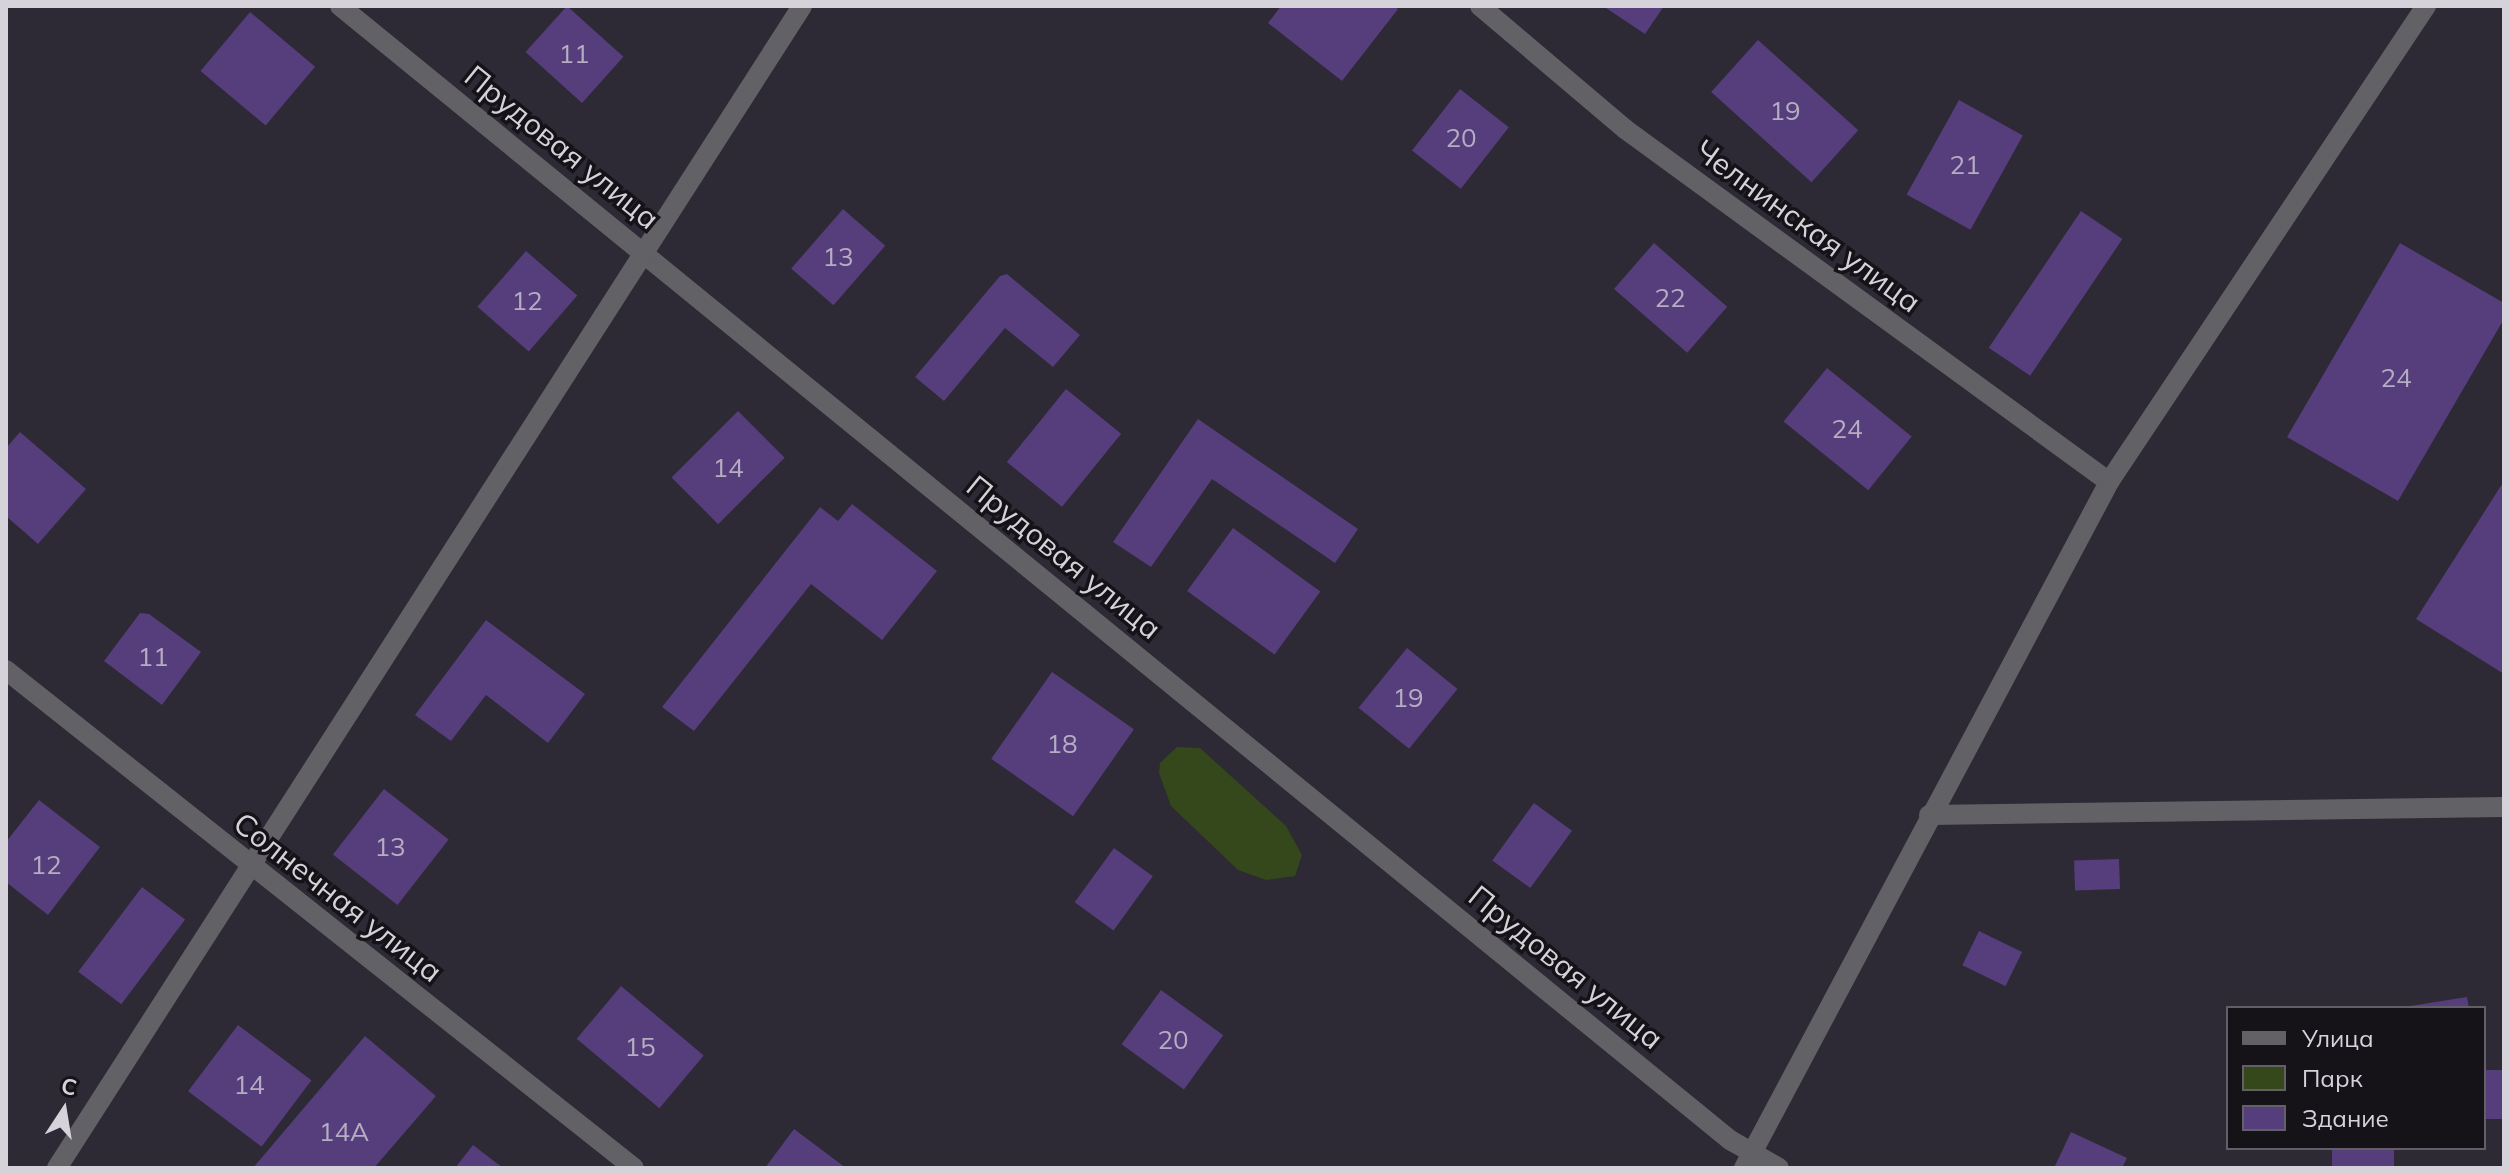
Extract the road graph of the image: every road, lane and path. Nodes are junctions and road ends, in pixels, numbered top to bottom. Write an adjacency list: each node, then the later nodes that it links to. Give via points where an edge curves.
1 (340, 6): 5 (street, Прудовая улица)
2 (802, 6): 5 (street)
3 (1480, 6): 6 (street, Челнинская улица, via 1625,129)
4 (2426, 6): 6 (street)
5 (643, 250): 10 (street); 11 (street, Прудовая улица)
6 (2109, 482): 9 (street)
7 (6, 670): 10 (street, Солнечная улица)
8 (2504, 807): 9 (street)
9 (1929, 815): 11 (street)
10 (248, 864): 12 (street); 13 (street, Солнечная улица)
11 (1748, 1160): 14 (street, Прудовая улица)
12 (57, 1168)
13 (634, 1168)
14 (1779, 1168)

